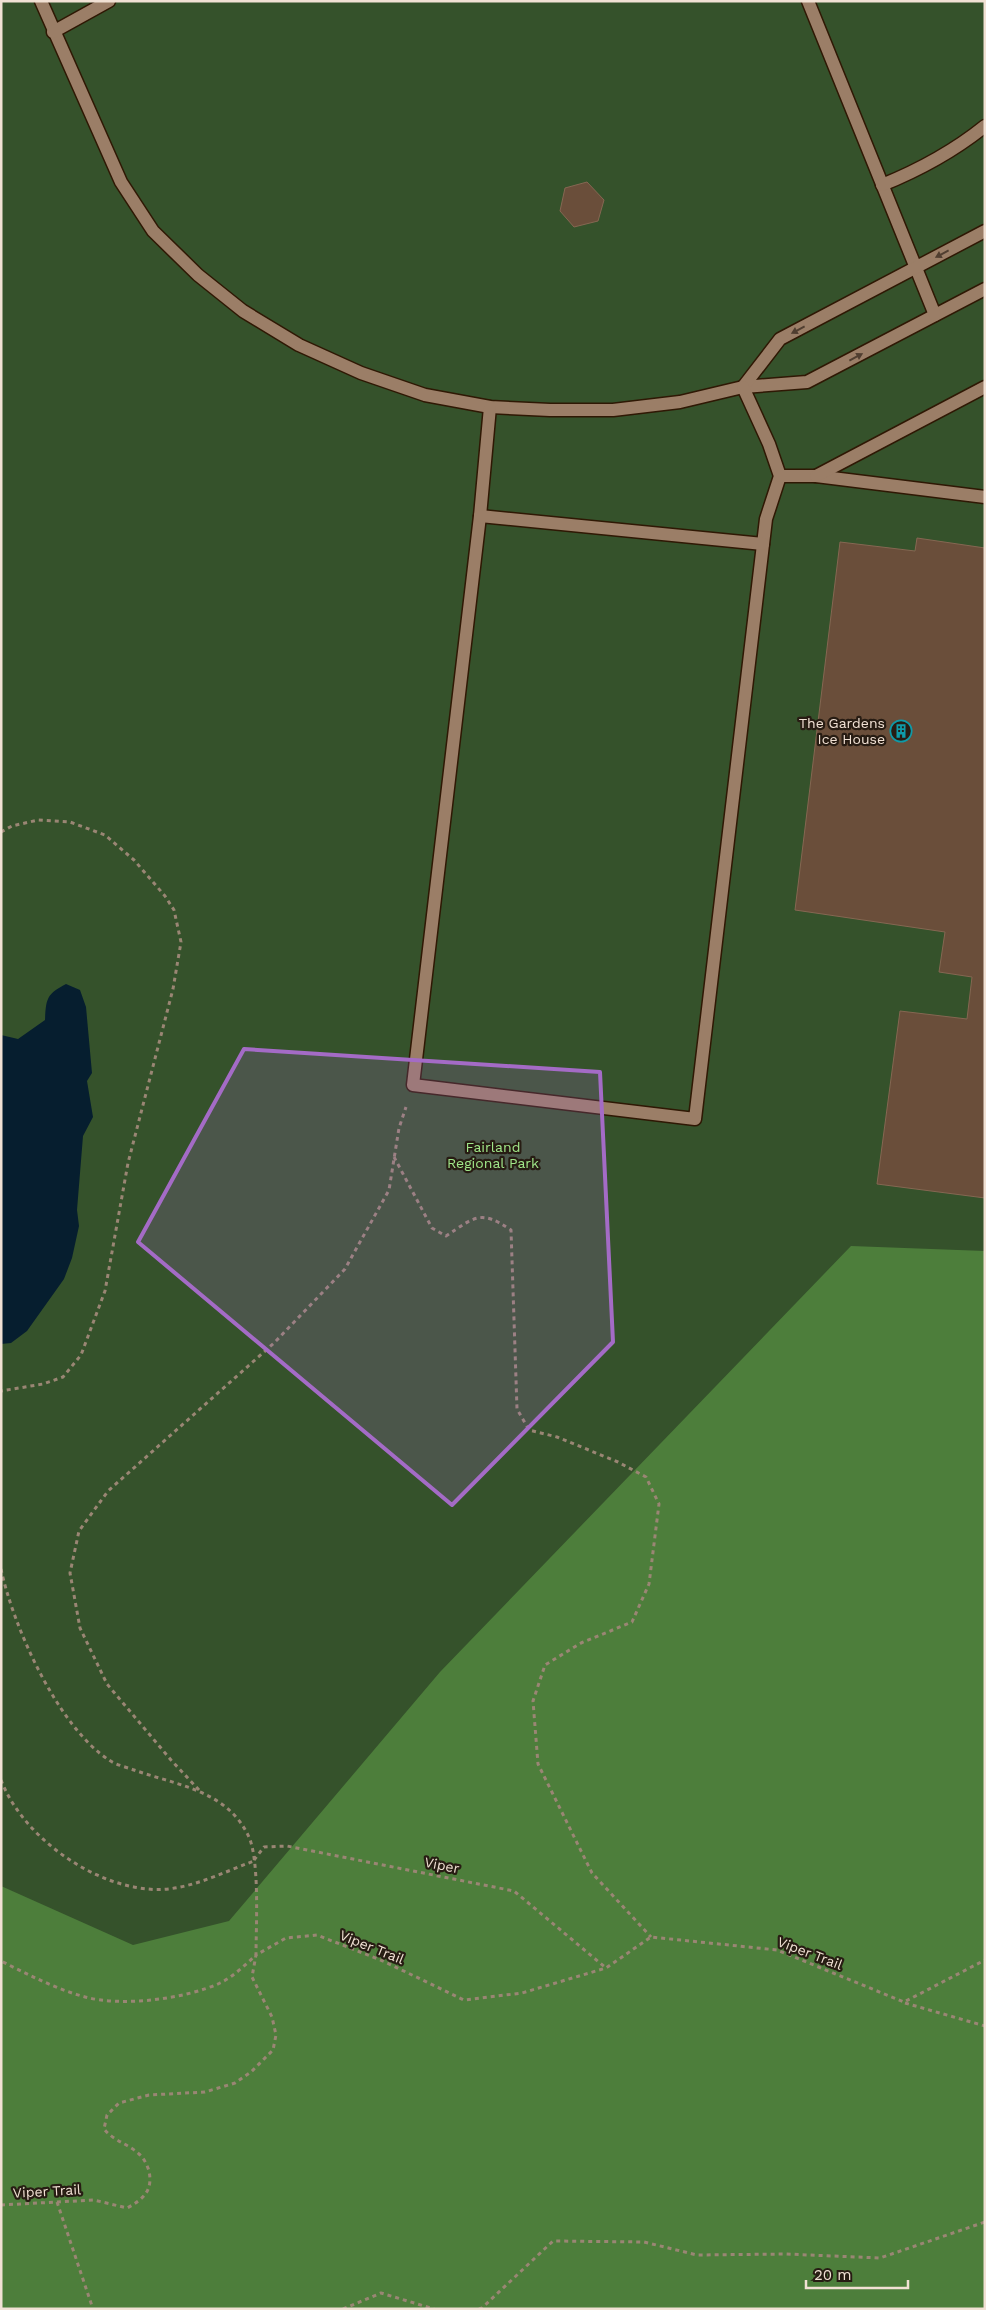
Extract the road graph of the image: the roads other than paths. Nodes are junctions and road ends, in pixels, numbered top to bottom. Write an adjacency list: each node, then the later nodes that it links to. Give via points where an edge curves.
1 (40, 1): 4 (lane)
2 (109, 1): 4 (lane)
3 (808, 1): 6 (lane)
4 (53, 32): 13 (lane, via 120,182 153,231 198,275 243,311 299,345 361,373 425,394)
5 (985, 126): 6 (lane, via 914,172)
6 (882, 185): 8 (lane)
7 (985, 231): 8 (lane, one-way to 8)
8 (915, 268): 10 (lane); 11 (lane, one-way to 11, via 780,339)
9 (985, 289): 10 (lane)
10 (935, 315): 11 (lane, one-way to 10, via 807,382)
11 (743, 387): 13 (lane, via 680,402 613,410); 14 (lane)
12 (985, 387): 15 (lane)
13 (490, 408): 17 (lane)
14 (780, 476): 15 (lane); 18 (lane, via 766,519)
15 (816, 476): 16 (lane)
16 (985, 497)
17 (480, 516): 18 (lane); 18 (lane, via 413,1085 695,1119)
18 (763, 544)

